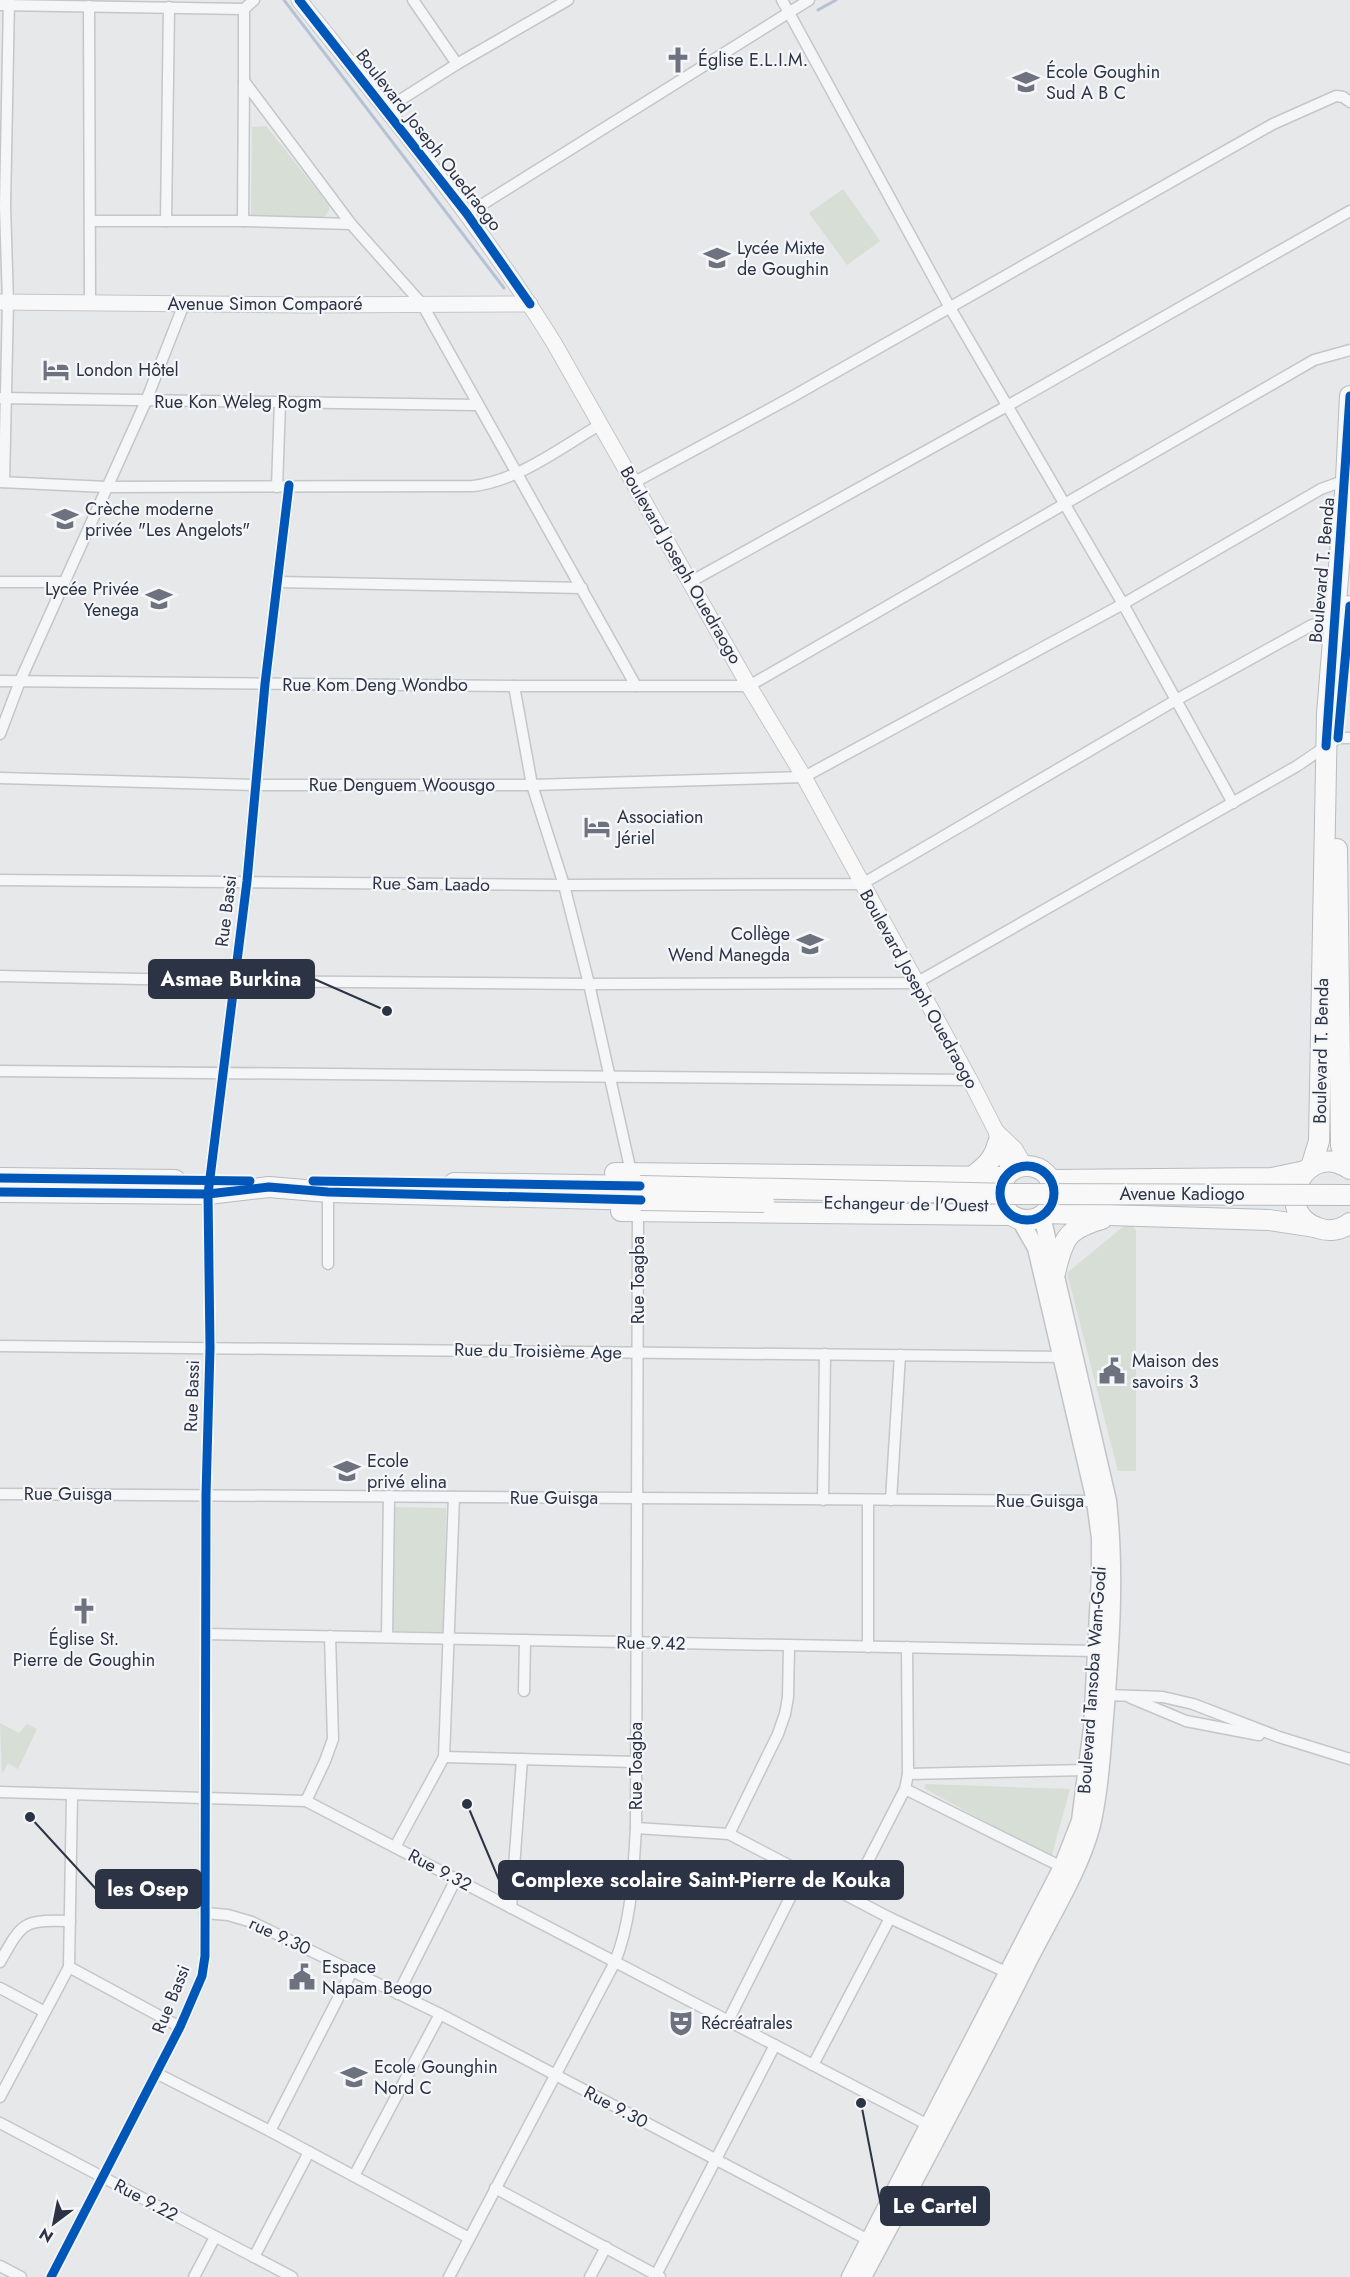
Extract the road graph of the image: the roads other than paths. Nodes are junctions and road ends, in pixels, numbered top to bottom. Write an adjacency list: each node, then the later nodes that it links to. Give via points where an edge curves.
1 (254, 0): 10 (street)
2 (299, 0): 15 (street, Boulevard Joseph Ouedraogo)
3 (567, 0): 12 (street)
4 (782, 0): 11 (street)
5 (809, 0): 11 (street)
6 (416, 1): 12 (street)
7 (6, 3): 8 (street); 16 (street)
8 (89, 6): 9 (street); 20 (street)
9 (169, 7): 10 (street); 21 (street)
10 (244, 9): 13 (street)
11 (789, 12): 19 (street); 29 (street)
12 (457, 64): 15 (street)
13 (244, 81): 22 (street); 23 (street)
14 (1350, 102): 29 (street, via 1336,96 1274,124)
15 (386, 109): 19 (street, Boulevard Joseph Ouedraogo)
16 (3, 160): 17 (street)
17 (2, 206): 25 (street)
18 (1350, 211): 36 (street)
19 (467, 214): 28 (street, Boulevard Joseph Ouedraogo)
20 (90, 221): 21 (street); 24 (street)
21 (166, 221): 22 (street)
22 (243, 221): 23 (street)
23 (351, 224): 27 (street)
24 (90, 301): 25 (street, Avenue Simon Compaoré); 26 (street, Avenue Simon Compaoré)
25 (4, 302): 32 (street)
26 (183, 304): 27 (street, Avenue Simon Compaoré); 33 (street)
27 (422, 304): 28 (street, Avenue Simon Compaoré); 35 (street)
28 (530, 304): 37 (street, Boulevard Joseph Ouedraogo)
29 (949, 306): 36 (street); 41 (street)
30 (1350, 350): 45 (street, via 1314,360)
31 (1350, 396): 39 (highway, Boulevard T. Benda)
32 (2, 398): 33 (street, Rue Kon Weleg Rogm); 40 (street)
33 (146, 401): 34 (street, Rue Kon Weleg Rogm); 44 (street)
34 (280, 402): 35 (street, Rue Kon Weleg Rogm); 43 (street)
35 (477, 405): 38 (street)
36 (1007, 406): 45 (street); 49 (street)
37 (601, 424): 38 (street); 41 (street, Boulevard Joseph Ouedraogo)
38 (516, 473): 42 (street, via 500,481 473,486); 50 (street)
39 (1346, 480): 51 (street, via 1320,489); 53 (highway, Boulevard T. Benda)
40 (2, 482): 44 (street)
41 (633, 483): 49 (street, Boulevard Joseph Ouedraogo)
42 (289, 485): 43 (street); 48 (street, Rue Bassi)
43 (277, 487): 44 (street)
44 (107, 488): 47 (street)
45 (1063, 503): 51 (street); 59 (street)
46 (0, 582): 47 (street)
47 (64, 582): 55 (street)
48 (277, 582): 50 (street); 56 (street, Rue Bassi)
49 (690, 582): 59 (street, Boulevard Joseph Ouedraogo)
50 (582, 588): 58 (street)
51 (1123, 604): 60 (street); 63 (street)
52 (1350, 606): 62 (highway, Boulevard T. Benda)
53 (1334, 619): 60 (street, via 1312,625); 62 (highway, Boulevard T. Benda)
54 (0, 681): 55 (street, Rue Kom Deng Wondbo)
55 (20, 681): 56 (street, Rue Kom Deng Wondbo); 61 (street)
56 (265, 684): 57 (street, Rue Kom Deng Wondbo); 65 (street, Rue Bassi)
57 (514, 686): 58 (street, Rue Kom Deng Wondbo); 66 (street, Rue Toagba)
58 (636, 686): 59 (street, Rue Kom Deng Wondbo)
59 (749, 686): 63 (street, Boulevard Joseph Ouedraogo)
60 (1176, 700): 67 (street); 70 (street)
61 (0, 734)
62 (1338, 741): 67 (street); 81 (highway, Boulevard T. Benda, via 1341,1145); 82 (highway, Boulevard T. Benda, via 1319,1141)
63 (804, 777): 66 (street, Rue Denguem Woousgo); 70 (street, Boulevard Joseph Ouedraogo)
64 (0, 778): 65 (street, Rue Denguem Woousgo)
65 (255, 785): 66 (street, Rue Denguem Woousgo); 69 (street, Rue Bassi)
66 (532, 785): 71 (street, Rue Toagba)
67 (1233, 803): 74 (street)
68 (0, 880): 69 (street, Rue Sam Laado)
69 (247, 881): 71 (street, Rue Sam Laado); 73 (street, Rue Bassi)
70 (862, 884): 71 (street, Rue Sam Laado); 74 (street, Boulevard Joseph Ouedraogo)
71 (564, 885): 75 (street, Rue Toagba)
72 (0, 976): 73 (street)
73 (235, 981): 75 (street); 77 (street, Rue Bassi)
74 (916, 983): 75 (street); 79 (street, Boulevard Joseph Ouedraogo)
75 (589, 984): 78 (street, Rue Toagba)
76 (0, 1071): 77 (street)
77 (223, 1074): 78 (street); 87 (street, Rue Bassi)
78 (610, 1077): 79 (street); 91 (street, Rue Toagba)
79 (970, 1080): 80 (street, Boulevard Joseph Ouedraogo)
80 (997, 1137): 83 (street, Boulevard Joseph Ouedraogo, via 1015,1149); 84 (highway, via 995,1155)
81 (1348, 1168): 82 (highway, via 1332,1162)
82 (1308, 1169): 86 (highway, via 1272,1178); 98 (highway, Boulevard T. Benda, via 1297,1185 1295,1202 1302,1217)
83 (1014, 1171): 84 (highway); 86 (highway, via 1039,1169); 96 (highway, via 999,1192 1004,1209)
84 (973, 1176): 91 (highway)
85 (0, 1178): 87 (highway, via 82,1177)
86 (1050, 1180): 94 (highway, via 1054,1197)
87 (209, 1187): 88 (highway); 89 (highway); 90 (highway); 102 (street, Rue Bassi)
88 (0, 1192)
89 (328, 1192): 90 (highway); 99 (street)
90 (586, 1192): 91 (highway); 91 (highway, via 610,1173)
91 (637, 1193): 92 (highway, Echangeur de l'Ouest, bridge); 96 (highway); 97 (highway, Echangeur de l'Ouest, bridge); 103 (street, Rue Toagba)
92 (1015, 1194): 93 (highway, Avenue Kadiogo, bridge)
93 (1350, 1195)
94 (1044, 1215): 95 (highway); 96 (highway, via 1031,1220); 100 (main road)
95 (1113, 1215): 98 (highway, via 1269,1220); 100 (highway, via 1072,1232 1065,1240)
96 (1015, 1217): 106 (main road, Boulevard Tansoba Wam-Godi, via 1036,1248)
97 (1349, 1221): 98 (highway, via 1331,1230)
98 (1315, 1227)
99 (328, 1264)
100 (1055, 1273): 106 (main road)
101 (0, 1346): 102 (street, Rue du Troisième Age)
102 (210, 1348): 103 (street, Rue du Troisième Age); 108 (street, Rue Bassi)
103 (637, 1352): 104 (street, Rue du Troisième Age); 111 (street, Rue Toagba)
104 (825, 1354): 105 (street, Rue du Troisième Age); 112 (street)
105 (900, 1355): 106 (street, Rue du Troisième Age); 114 (street)
106 (1068, 1357): 115 (main road, Boulevard Tansoba Wam-Godi)
107 (0, 1494): 108 (street, Rue Guisga)
108 (206, 1495): 109 (street, Rue Guisga); 116 (street, Rue Bassi)
109 (389, 1496): 110 (street, Rue Guisga); 118 (street)
110 (454, 1497): 111 (street, Rue Guisga); 119 (street)
111 (637, 1498): 112 (street, Rue Guisga); 121 (street, Rue Toagba)
112 (823, 1500): 113 (street, Rue Guisga)
113 (868, 1500): 114 (street, Rue Guisga); 123 (street)
114 (891, 1500): 115 (street, Rue Guisga)
115 (1101, 1501): 125 (main road, Boulevard Tansoba Wam-Godi); 127 (main road, Boulevard Tansoba Wam-Godi, via 1112,1539)
116 (206, 1634): 117 (street, Rue 9.42); 139 (street, Rue Bassi)
117 (330, 1636): 118 (street, Rue 9.42); 140 (street, via 333,1739)
118 (387, 1637): 119 (street, Rue 9.42)
119 (450, 1638): 120 (street, Rue 9.42); 130 (street)
120 (525, 1640): 121 (street, Rue 9.42); 126 (street)
121 (637, 1642): 122 (street, Rue 9.42); 133 (street, Rue Toagba)
122 (789, 1647): 123 (street, Rue 9.42); 142 (street, via 785,1714)
123 (868, 1647): 124 (street, Rue 9.42)
124 (907, 1647): 125 (street, Rue 9.42); 135 (street)
125 (1097, 1651): 134 (main road, Boulevard Tansoba Wam-Godi)
126 (524, 1691)
127 (1107, 1695): 128 (street); 169 (main road, Boulevard Tansoba Wam-Godi, via 1096,1800 1084,1849 1020,1980)
128 (1125, 1696): 129 (street, via 1186,1722); 129 (street, via 1163,1697 1193,1704)
129 (1279, 1737): 132 (street)
130 (444, 1757): 131 (street); 143 (street)
131 (522, 1759): 133 (street); 148 (street)
132 (1350, 1759)
133 (636, 1762): 141 (street, Rue Toagba)
134 (1088, 1770): 135 (street); 144 (main road, Boulevard Tansoba Wam-Godi, via 1080,1821)
135 (908, 1774): 136 (street)
136 (905, 1789): 144 (street); 147 (street)
137 (0, 1792): 138 (street, Rue 9.32)
138 (72, 1795): 139 (street, Rue 9.32); 151 (street)
139 (204, 1799): 140 (street, Rue 9.32); 149 (street, Rue Bassi)
140 (306, 1801): 143 (street, Rue 9.32)
141 (636, 1828): 142 (street); 153 (street, Rue Toagba, via 629,1918)
142 (729, 1834): 145 (street)
143 (395, 1847): 146 (street, Rue 9.32)
144 (1062, 1867): 156 (main road, Boulevard Tansoba Wam-Godi)
145 (803, 1872): 147 (street); 161 (street)
146 (456, 1879): 148 (street, Rue 9.32); 158 (street)
147 (850, 1896): 150 (street)
148 (511, 1908): 153 (street, Rue 9.32)
149 (205, 1913): 155 (street, rue 9.30, via 252,1922); 162 (street, Rue Bassi, via 202,1976)
150 (890, 1918): 156 (street); 164 (street)
151 (70, 1922): 152 (street, via 37,1920 26,1925 15,1934); 154 (street)
152 (0, 1962)
153 (615, 1962): 161 (street, Rue 9.32); 166 (street, Rue Toagba)
154 (69, 1967): 159 (street); 162 (street)
155 (352, 1971): 158 (street, Rue 9.30); 170 (street)
156 (1008, 1974): 169 (main road, Boulevard Tansoba Wam-Godi)
157 (0, 1988): 159 (street)
158 (398, 1994): 160 (street, Rue 9.30)
159 (45, 2012): 167 (street)
160 (440, 2014): 166 (street, Rue 9.30); 173 (street)
161 (728, 2021): 163 (street, Rue 9.32)
162 (180, 2027): 165 (street, Rue Bassi)
163 (775, 2045): 164 (street, Rue 9.32); 172 (street)
164 (813, 2065): 169 (street, Rue 9.32)
165 (156, 2073): 170 (street); 174 (street, Rue Bassi)
166 (555, 2075): 172 (street, Rue 9.30); 175 (street, Rue Toagba)
167 (0, 2097)
168 (0, 2123): 174 (street, Rue 9.22)
169 (935, 2128): 178 (main road, Boulevard Tansoba Wam-Godi)
170 (270, 2131): 171 (street)
171 (309, 2152): 173 (street); 180 (street)
172 (715, 2160): 178 (street, Rue 9.30); 182 (street)
173 (354, 2176): 177 (street)
174 (103, 2178): 176 (street, Rue 9.22); 184 (street, Rue Bassi)
175 (495, 2188): 177 (street, Rue Toagba); 179 (street)
176 (215, 2237): 180 (street, Rue 9.22); 185 (street)
177 (469, 2238): 187 (street, Rue Toagba)
178 (875, 2243): 189 (main road, Boulevard Tansoba Wam-Godi); 190 (main road, Boulevard Tansoba Wam-Godi)
179 (606, 2247): 182 (street); 188 (street)
180 (254, 2257): 186 (street, Rue 9.22)
181 (0, 2266): 183 (street)
182 (658, 2276)
183 (21, 2277)
184 (51, 2277)
185 (194, 2277)
186 (292, 2277)
187 (448, 2277)
188 (590, 2277)
189 (850, 2277)
190 (863, 2277)

